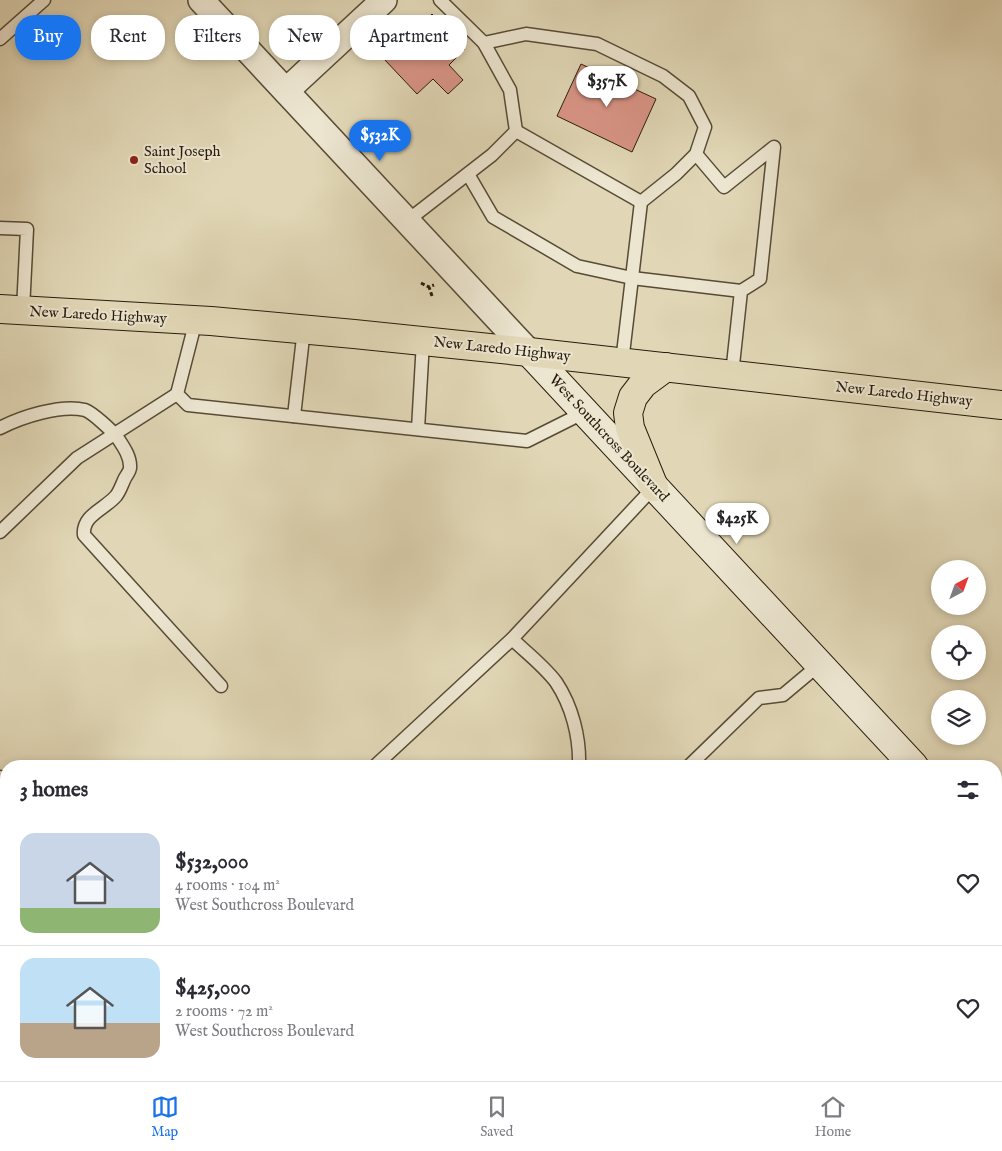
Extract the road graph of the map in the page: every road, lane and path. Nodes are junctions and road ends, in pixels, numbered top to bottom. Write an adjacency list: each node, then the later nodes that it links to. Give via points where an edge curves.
1 (47, 0): 5 (lane)
2 (202, 0): 7 (street, West Southcross Boulevard)
3 (384, 0): 7 (street)
4 (440, 0): 6 (lane)
5 (0, 39)
6 (484, 44): 8 (lane, via 510,90); 9 (lane, via 526,34 597,44 663,76 689,96 705,127)
7 (286, 91): 12 (street, West Southcross Boulevard)
8 (516, 131): 10 (lane); 11 (lane)
9 (696, 154): 11 (lane); 18 (lane, via 724,187 774,147 760,280)
10 (468, 174): 12 (lane); 14 (lane, via 493,217 577,266)
11 (641, 202): 14 (lane)
12 (407, 221): 24 (street, West Southcross Boulevard)
13 (0, 228): 20 (lane, via 27,229)
14 (632, 278): 18 (lane); 25 (lane)
15 (421, 283): 17 (path)
16 (437, 284): 17 (path)
17 (429, 287): 19 (path)
18 (741, 291): 27 (lane)
19 (432, 296)
20 (12, 310): 21 (main road, New Laredo Highway)
21 (196, 320): 22 (main road, New Laredo Highway); 28 (lane)
22 (304, 329): 23 (main road, New Laredo Highway); 31 (lane)
23 (423, 341): 24 (main road, New Laredo Highway); 33 (lane)
24 (529, 352): 25 (main road, New Laredo Highway); 30 (main road, West Southcross Boulevard)
25 (622, 362): 26 (main road, New Laredo Highway)
26 (666, 367): 27 (main road, New Laredo Highway); 35 (main road, via 638,390 628,413 630,428)
27 (732, 374): 29 (main road, New Laredo Highway)
28 (177, 394): 31 (lane, via 188,405); 34 (lane)
29 (1002, 405)
30 (585, 412): 33 (lane, via 527,441); 35 (main road, West Southcross Boulevard)
31 (294, 416): 33 (lane)
32 (0, 428): 34 (lane, via 37,414 69,408 87,411)
33 (418, 429)
34 (114, 434): 36 (lane, via 77,458); 39 (lane, via 127,452 130,468 117,495 85,524 84,535)
35 (654, 487): 37 (lane); 38 (main road, West Southcross Boulevard)
36 (0, 532)
37 (512, 639): 40 (lane); 41 (lane, via 555,681 563,694 574,720)
38 (820, 664): 42 (lane, via 783,695 760,698); 43 (main road, West Southcross Boulevard)
39 (221, 686)
40 (381, 760)
41 (579, 760)
42 (695, 760)
43 (908, 760)

